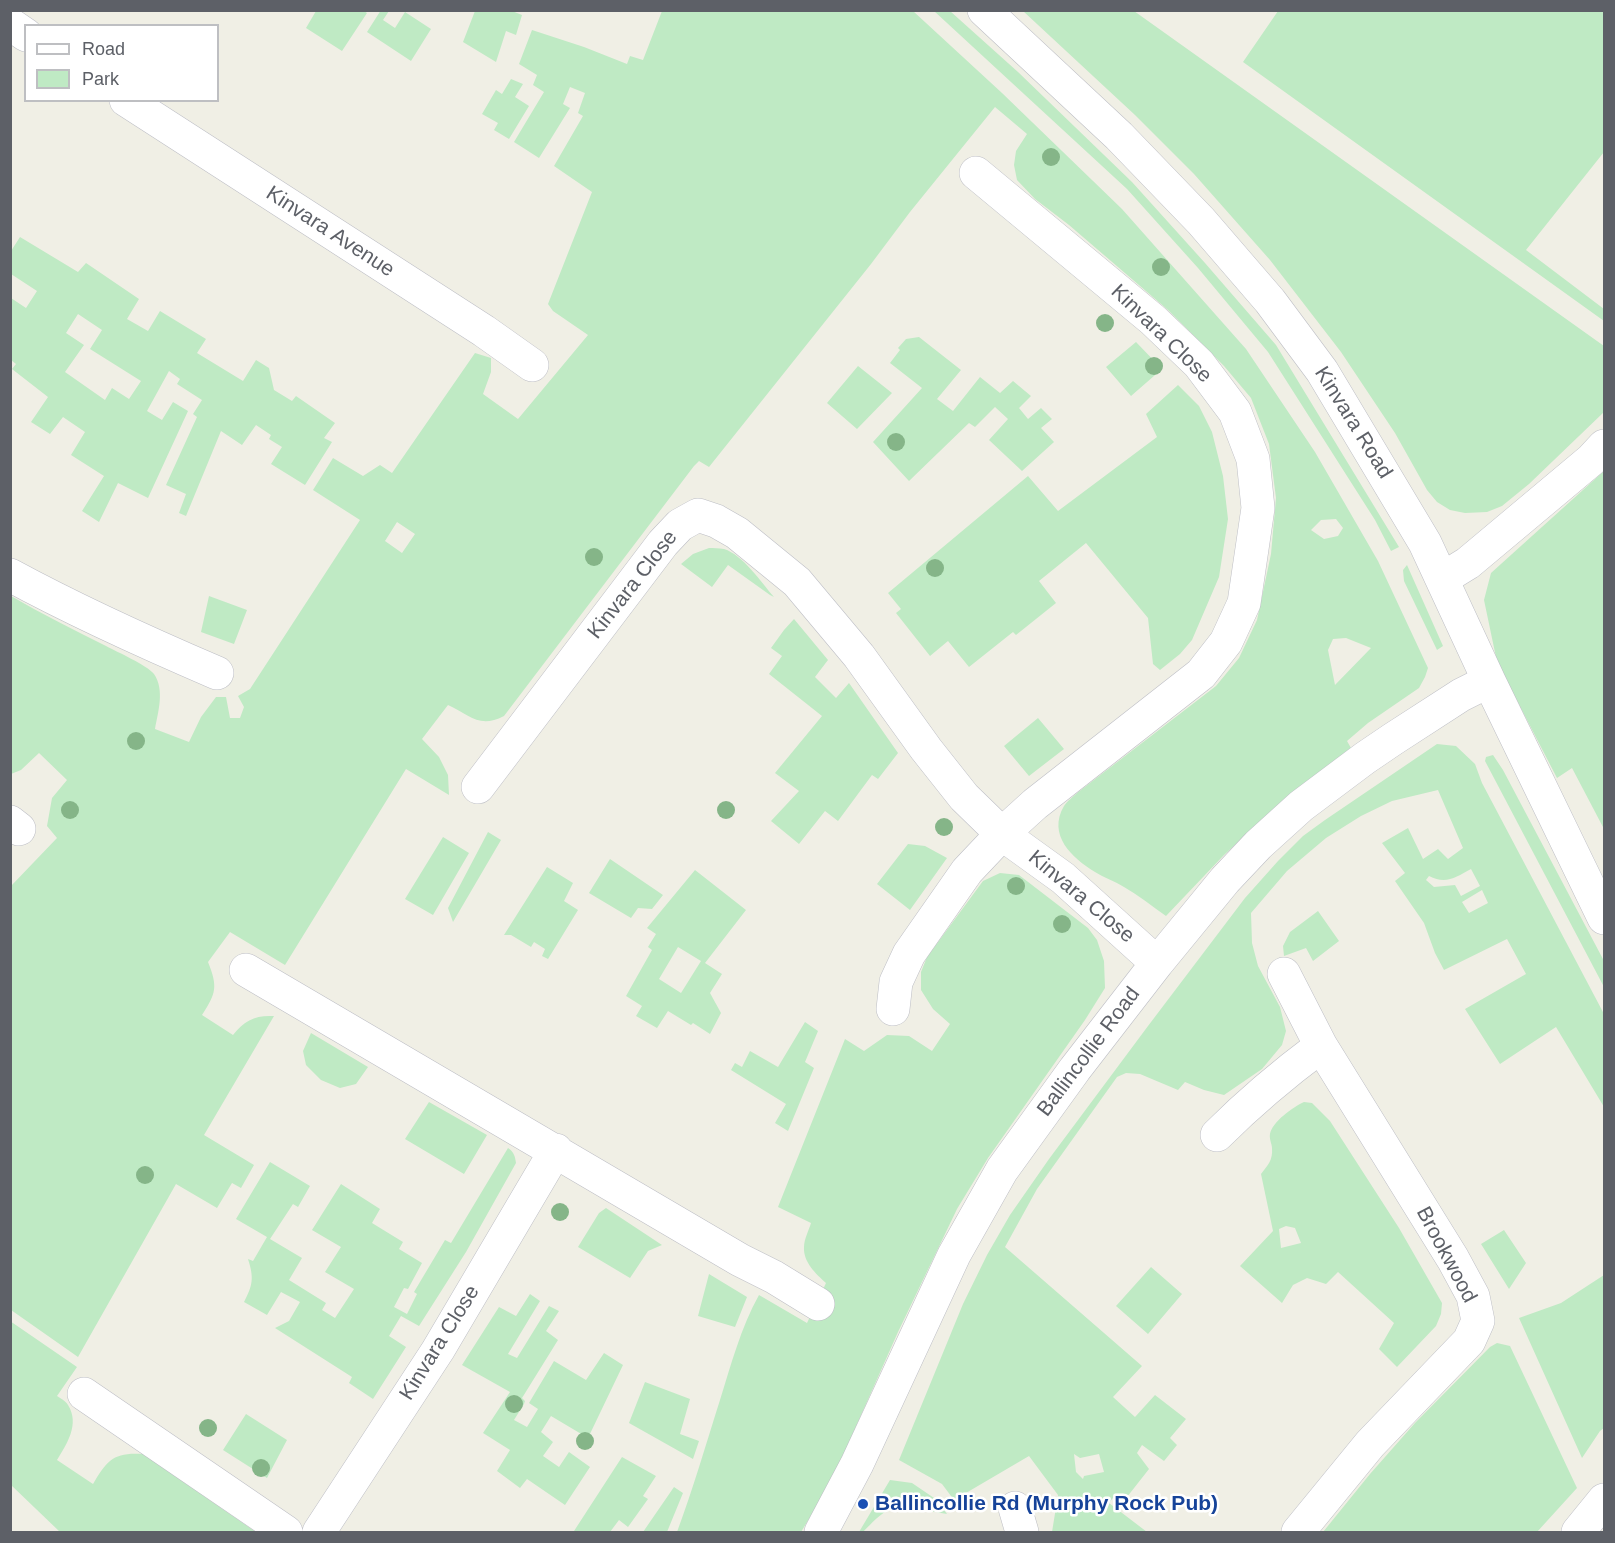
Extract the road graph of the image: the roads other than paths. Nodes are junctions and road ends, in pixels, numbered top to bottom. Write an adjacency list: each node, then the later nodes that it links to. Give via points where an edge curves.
1 (984, 10): 9 (street, Kinvara Road, via 1119,136 1201,221 1270,302 1328,381 1425,543)
2 (10, 24): 3 (street)
3 (24, 34)
4 (129, 102): 6 (street, Kinvara Avenue)
5 (976, 173): 13 (street, Kinvara Close, via 1153,320 1199,364 1235,412 1253,459 1258,508 1244,603 1226,642 1201,674)
6 (532, 365)
7 (1605, 446): 9 (street, via 1468,563)
8 (10, 575): 10 (street, via 129,635)
9 (1442, 579): 11 (street, Kinvara Road)
10 (217, 673)
11 (1489, 681): 14 (street, Kinvara Road); 15 (street, Ballincollie Road, via 1365,758 1301,806 1257,845)
12 (478, 787): 13 (street, Kinvara Close, via 663,543 680,525 698,515 737,533 797,582 859,656 964,797)
13 (1002, 834): 15 (street, Kinvara Close, via 1063,878); 18 (street, Kinvara Close, via 967,872 909,954 897,982)
14 (1605, 918)
15 (1157, 963): 26 (street, Ballincollie Road, via 1002,1170 954,1255)
16 (246, 970): 21 (street)
17 (1284, 974): 19 (street, Brookwood)
18 (893, 1009)
19 (1321, 1046): 20 (street, via 1283,1074); 27 (street, Brookwood, via 1453,1259 1473,1296 1478,1321 1469,1341 1370,1444)
20 (1217, 1135)
21 (556, 1150): 22 (street); 25 (street, Kinvara Close, via 438,1350)
22 (818, 1304)
23 (84, 1394): 24 (street)
24 (286, 1533)
25 (319, 1533)
26 (822, 1533)
27 (1298, 1533)

